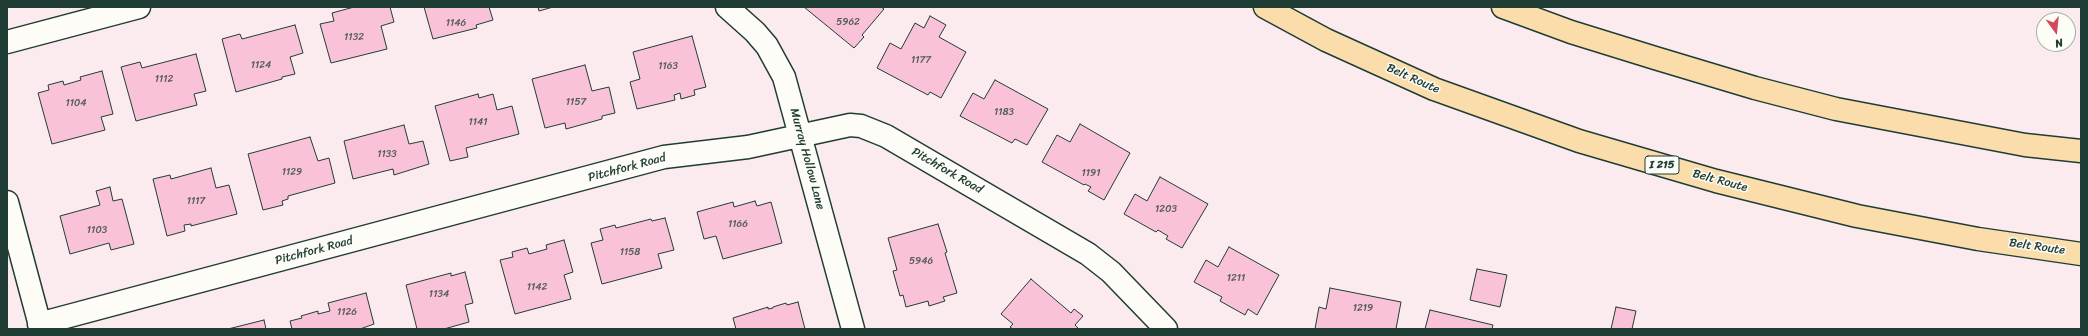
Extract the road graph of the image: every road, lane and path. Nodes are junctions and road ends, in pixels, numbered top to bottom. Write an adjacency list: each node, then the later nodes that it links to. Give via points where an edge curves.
1 (139, 7): 5 (street)
2 (727, 7): 6 (street, Murray Hollow Lane, via 756,32 776,61 784,77)
3 (1265, 7): 9 (highway, Belt Route / I 215, via 1326,40 1434,89 1579,141 1716,181 1857,216 1978,240)
4 (1503, 7): 7 (highway, via 1571,32 1662,60 1829,107 2025,145)
5 (7, 42)
6 (801, 135): 10 (street, Pitchfork Road, via 748,147 664,157); 11 (street, Murray Hollow Lane); 12 (street, Pitchfork Road, via 850,125 861,126 886,136 1088,254 1111,272)
7 (2081, 151)
8 (7, 202): 10 (street)
9 (2081, 254)
10 (40, 327)
11 (853, 329)
12 (1166, 329)

